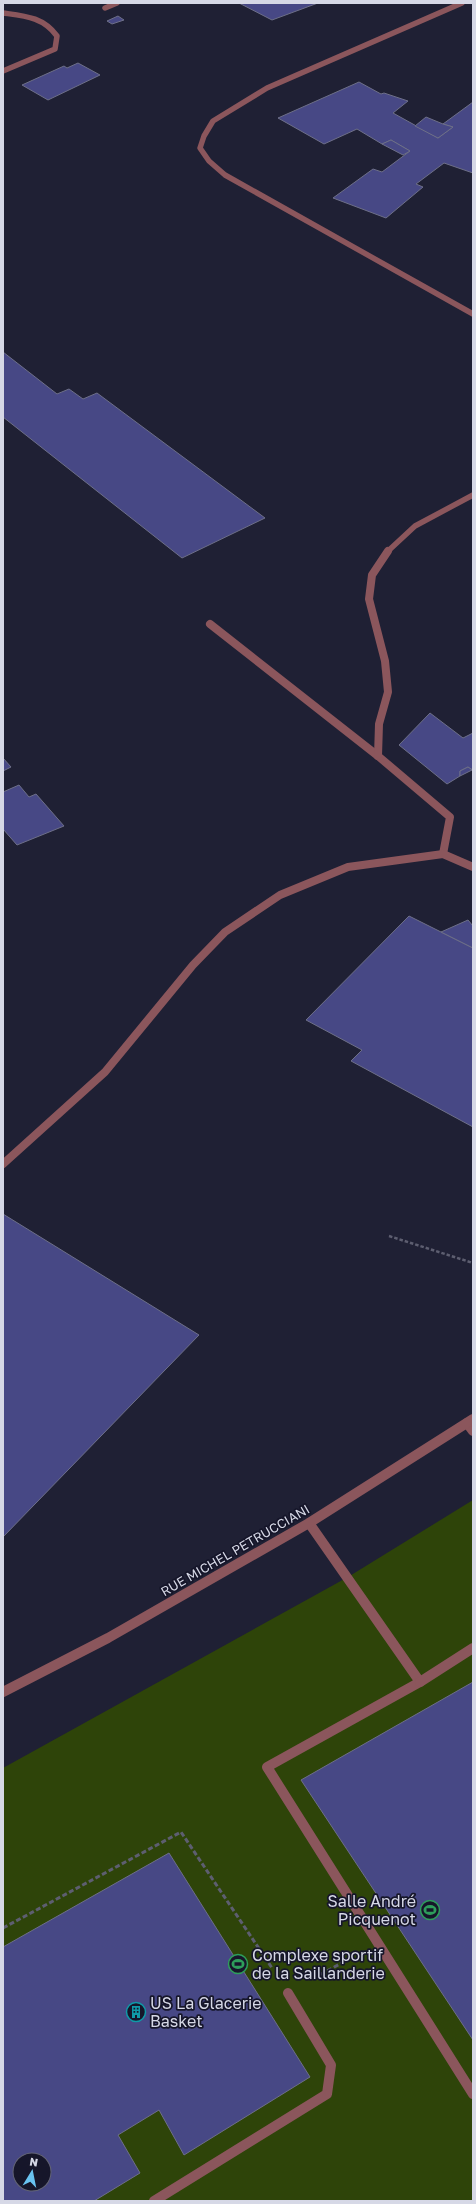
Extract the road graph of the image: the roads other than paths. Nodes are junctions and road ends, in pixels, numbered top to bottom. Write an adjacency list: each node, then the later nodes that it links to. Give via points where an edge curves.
1 (116, 3): 3 (street)
2 (462, 3): 6 (street, via 267,88 212,121 200,148 209,161 225,174)
3 (105, 8)
4 (3, 13): 5 (street, via 33,17 50,25 57,36 55,49)
5 (3, 71)
6 (473, 314)
7 (473, 495): 9 (street, via 415,526 389,550 372,575 369,599 385,661 388,692 379,724)
8 (210, 624): 9 (street)
9 (378, 756): 10 (street, via 450,817)
10 (444, 854): 11 (street); 12 (street, via 348,867 280,895 224,932 193,965 105,1072)
11 (473, 867)
12 (3, 1164)
13 (470, 1421): 14 (street); 15 (street, RUE MICHEL PETRUCCIANI)
14 (473, 1431)
15 (309, 1523): 17 (street); 18 (street, RUE MICHEL PETRUCCIANI, via 108,1638)
16 (473, 1648): 17 (street)
17 (420, 1682): 20 (street, via 266,1767)
18 (3, 1692)
19 (288, 1993): 21 (street, via 331,2065 327,2094)
20 (473, 2094)
21 (154, 2201)

